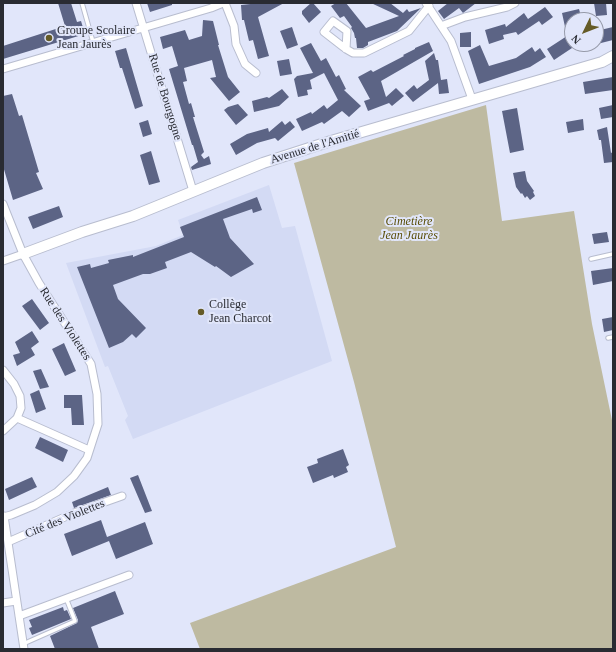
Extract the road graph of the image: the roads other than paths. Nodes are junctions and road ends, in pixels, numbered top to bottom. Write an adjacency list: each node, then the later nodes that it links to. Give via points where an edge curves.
1 (82, 3): 8 (lane)
2 (136, 3): 7 (street, Rue de Bourgogne)
3 (224, 3): 7 (street); 12 (street, via 245,64)
4 (515, 3): 6 (street, via 507,8 465,16)
5 (428, 4): 6 (street); 9 (street, via 409,31 364,53 353,53)
6 (441, 26): 13 (street, via 450,41)
7 (144, 27): 8 (street); 14 (street, Rue de Bourgogne)
8 (93, 42): 11 (street)
9 (346, 49)
10 (613, 56): 13 (street, Avenue de l'Amitié, via 602,62)
11 (3, 69)
12 (256, 73)
13 (472, 99): 14 (street, Avenue de l'Amitié, via 263,163)
14 (193, 191): 16 (street, Avenue de l'Amitié, via 133,216)
15 (3, 204): 16 (street, Rue des Violettes)
16 (22, 254): 19 (street); 25 (street, Rue des Violettes, via 91,364 97,394 98,424)
17 (613, 254): 18 (lane)
18 (591, 259)
19 (3, 261)
20 (613, 337): 21 (lane)
21 (608, 338)
22 (3, 370): 23 (street, via 20,396 21,408)
23 (17, 418): 24 (street); 25 (street)
24 (3, 430)
25 (89, 450): 27 (street, Rue des Violettes, via 87,458 74,476 57,492 35,505)
26 (122, 496): 28 (street, Cité des Violettes, via 74,513)
27 (4, 516): 28 (street, Cité des Violettes)
28 (8, 542): 31 (street, Cité des Violettes)
29 (129, 575): 30 (street)
30 (66, 598): 33 (street); 34 (lane, via 75,621)
31 (16, 601): 32 (street); 33 (street, Cité des Violettes)
32 (3, 603)
33 (19, 616): 34 (street, Cité des Violettes)
34 (24, 647)

